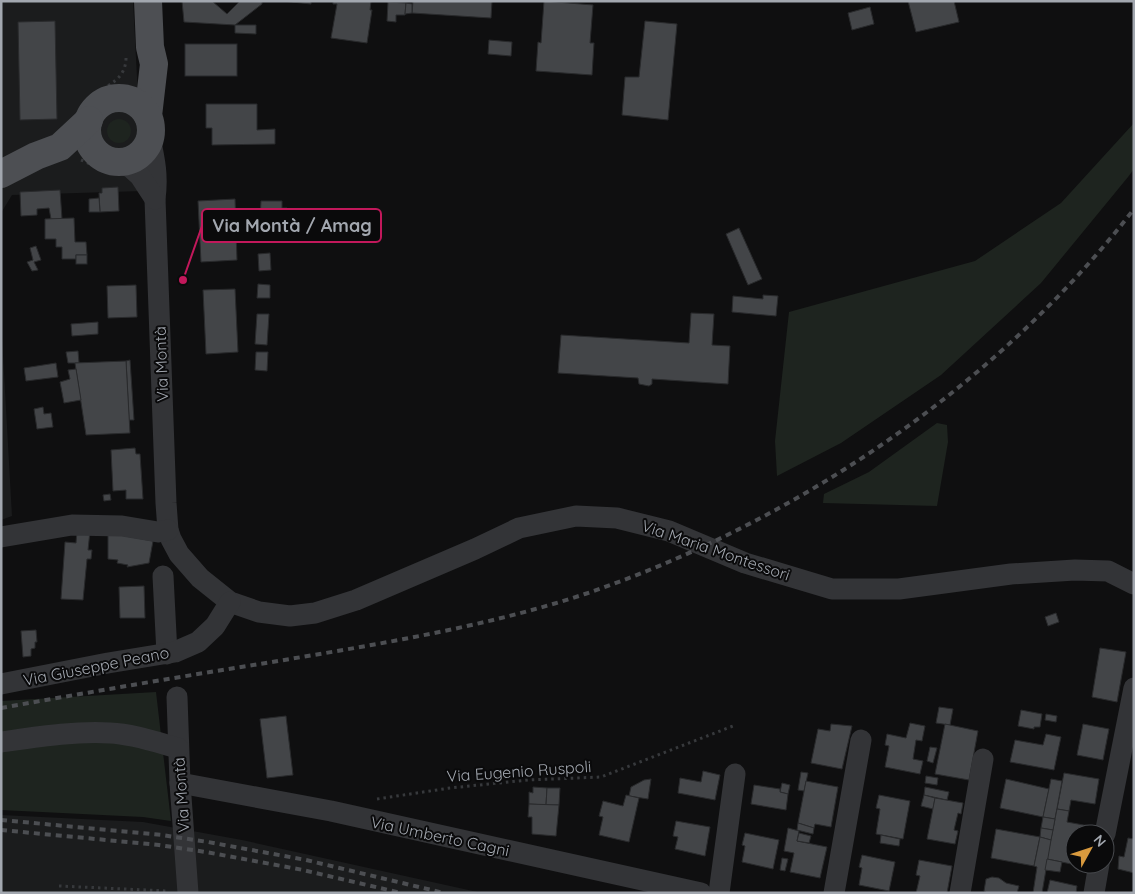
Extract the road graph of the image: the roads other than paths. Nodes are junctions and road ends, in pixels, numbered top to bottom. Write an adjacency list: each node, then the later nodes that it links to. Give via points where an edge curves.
1 (148, 1): 2 (main road, Via Montà)
2 (138, 49): 3 (main road, Via Montà, via 137,76 125,89); 4 (main road, Via Montà, via 154,64)
3 (97, 107): 4 (main road, via 123,98 133,101 142,108); 5 (main road, Via Montà); 6 (main road, via 88,129 88,138 92,146)
4 (149, 127): 6 (main road, Via Montà, via 147,147 141,154 133,159); 8 (street, Via Montà, via 157,165)
5 (60, 147): 6 (main road, via 79,148); 7 (main road)
6 (106, 157): 8 (street, via 130,167)
7 (1, 174)
8 (155, 199): 9 (street, Via Montà)
9 (168, 530): 10 (street, via 158,532 122,526 72,525); 13 (street, Via Maria Montessori, via 179,554 200,578)
10 (1, 537)
11 (164, 576): 14 (street)
12 (1134, 584): 13 (street, Via Maria Montessori, via 1108,571 1075,570 1011,574 899,589 832,589 745,563 669,531 617,518 576,516 518,528 356,600 315,613 290,616 259,612)
13 (230, 602): 14 (street, Via Giuseppe Peano, via 215,626 198,642)
14 (167, 654): 15 (street, Via Giuseppe Peano)
15 (1, 684)
16 (1134, 688): 24 (street)
17 (177, 697): 20 (street, Via Montà)
18 (860, 740): 29 (street)
19 (1, 742): 20 (street, via 60,734 110,733)
20 (178, 748): 23 (street, Via Montà)
21 (984, 759): 30 (street)
22 (735, 774): 28 (street)
23 (180, 782): 26 (street, Via Montà); 27 (street, Via Umberto Cagni, via 331,811)
24 (1107, 824)
25 (1097, 874): 31 (street)
26 (188, 893)
27 (701, 893)
28 (718, 893)
29 (834, 893)
30 (960, 893)
31 (1094, 893)

